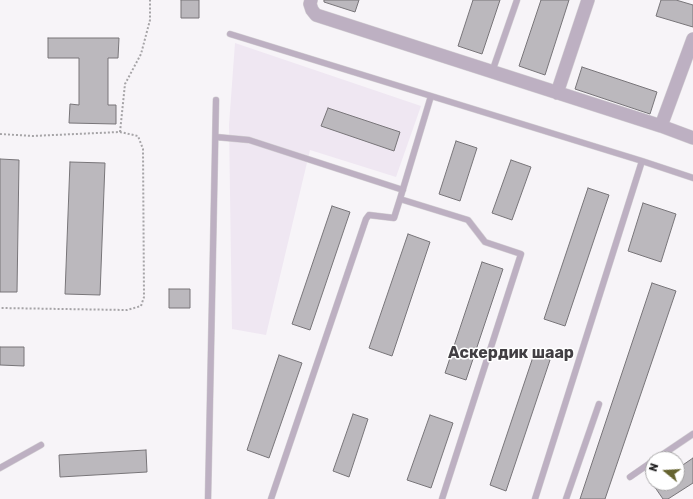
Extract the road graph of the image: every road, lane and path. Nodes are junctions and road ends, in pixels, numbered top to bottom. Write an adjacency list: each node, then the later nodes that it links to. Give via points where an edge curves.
1 (150, 0): 12 (path, via 150,20 141,54 125,84)
2 (311, 0): 7 (street, via 312,10 316,15)
3 (517, 0): 7 (lane)
4 (588, 0): 8 (street)
5 (230, 34): 9 (lane)
6 (693, 39): 11 (street)
7 (492, 72): 8 (street)
8 (557, 93): 11 (street)
9 (431, 96): 16 (lane); 18 (lane)
10 (216, 100): 14 (lane)
11 (661, 126): 15 (street)
12 (120, 132): 13 (path, via 32,136); 20 (path, via 138,136 143,149 144,297 141,306 127,310)
13 (0, 134)
14 (216, 137): 18 (lane, via 249,140); 28 (lane)
15 (693, 138)
16 (642, 161): 17 (lane); 31 (lane)
17 (693, 178)
18 (403, 190): 19 (lane)
19 (400, 199): 29 (lane, via 394,218 369,215 366,219); 30 (lane, via 468,220 485,242 521,254)
20 (0, 308)
21 (599, 404): 32 (lane)
22 (693, 434): 24 (lane)
23 (41, 446): 26 (lane)
24 (668, 451)
25 (645, 466): 27 (lane)
26 (0, 468)
27 (630, 476)
28 (208, 499)
29 (271, 499)
30 (442, 499)
31 (535, 499)
32 (566, 499)

